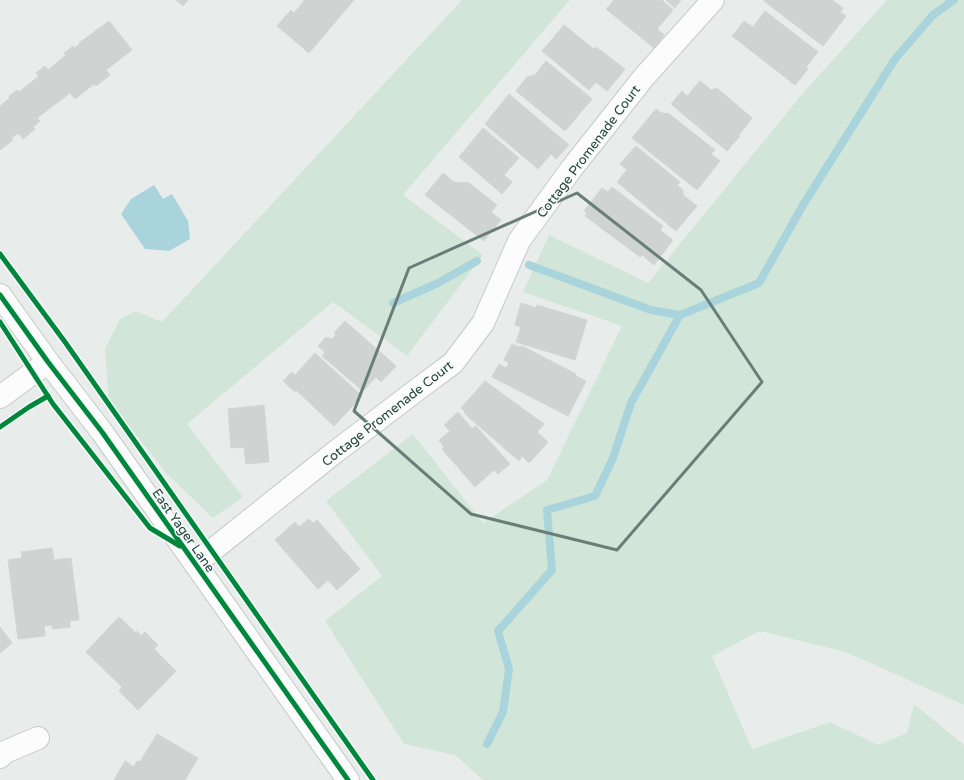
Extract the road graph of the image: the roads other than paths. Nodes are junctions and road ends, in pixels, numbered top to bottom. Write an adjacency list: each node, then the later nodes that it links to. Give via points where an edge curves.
1 (713, 0): 5 (street, Cottage Promenade Court, via 644,77 572,168 519,241 483,323 453,363 340,448)
2 (0, 295): 3 (street, East Yager Lane)
3 (48, 362): 4 (street); 5 (street, East Yager Lane, via 102,432)
4 (0, 397)
5 (195, 564): 8 (street, East Yager Lane)
6 (38, 738): 7 (street, via 5,752)
7 (0, 757)
8 (348, 780)

